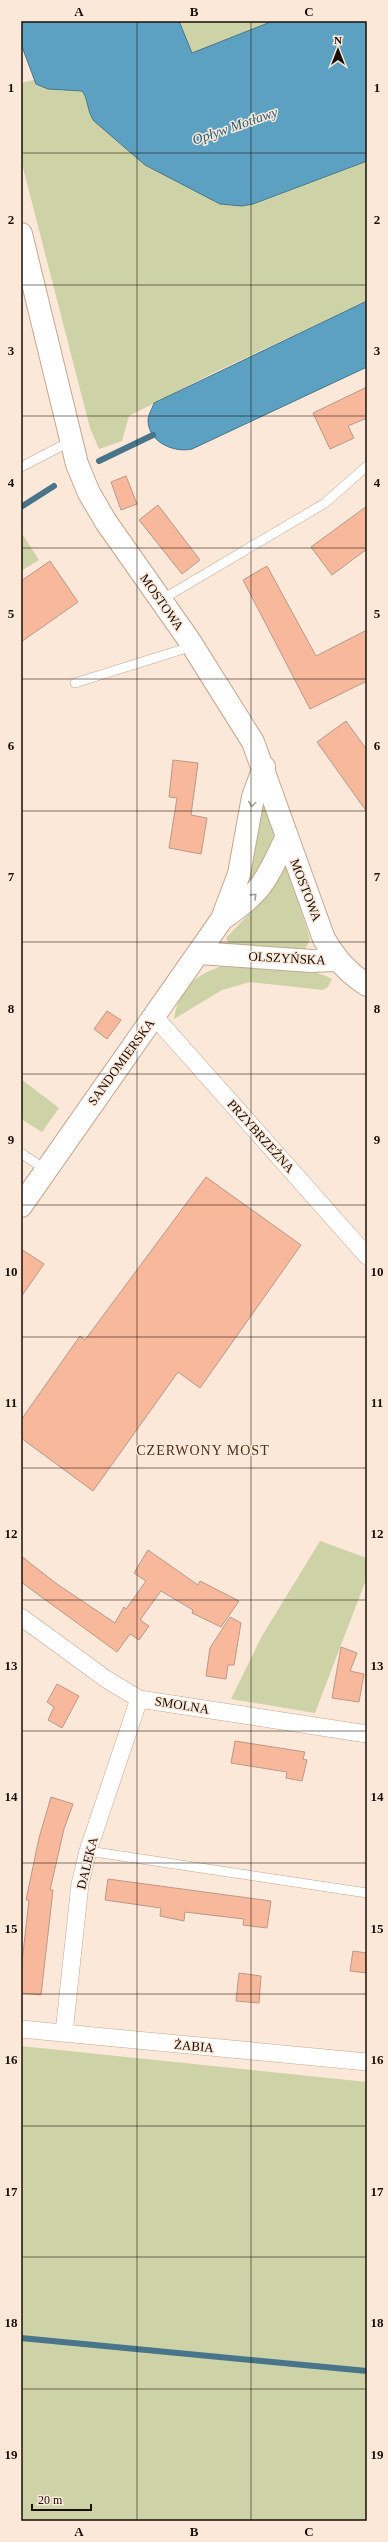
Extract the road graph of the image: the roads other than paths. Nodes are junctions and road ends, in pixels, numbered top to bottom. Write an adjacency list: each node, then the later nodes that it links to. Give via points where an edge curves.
1 (21, 234): 2 (street, MOSTOWA)
2 (24, 261): 3 (street, MOSTOWA)
3 (71, 442): 5 (lane); 6 (street, MOSTOWA, via 89,493 106,522)
4 (367, 466): 6 (lane, via 325,503)
5 (21, 467)
6 (161, 600): 7 (street, MOSTOWA)
7 (193, 646): 8 (lane); 9 (street, MOSTOWA, via 240,717)
8 (74, 683)
9 (264, 767): 10 (street, MOSTOWA); 11 (street, SANDOMIERSKA, one-way to 11, via 253,797 239,874)
10 (286, 838): 11 (street, SANDOMIERSKA, one-way to 10, via 260,890); 13 (street, MOSTOWA, via 324,939)
11 (222, 919): 12 (street, SANDOMIERSKA)
12 (199, 953): 13 (street, OLSZYŃSKA, via 311,961); 15 (street, SANDOMIERSKA)
13 (336, 960): 14 (street, OLSZYŃSKA, via 350,974)
14 (367, 985)
15 (154, 1016): 17 (street, SANDOMIERSKA); 19 (street, PRZYBRZEŻNA)
16 (21, 1153): 17 (lane)
17 (46, 1170): 18 (street, SANDOMIERSKA)
18 (21, 1206)
19 (367, 1256)
20 (21, 1617): 21 (street, SMOLNA, via 106,1679)
21 (139, 1698): 22 (street, SMOLNA); 23 (street, DALEKA)
22 (367, 1734)
23 (88, 1851): 24 (lane); 26 (street, DALEKA, via 80,1884)
24 (367, 1893)
25 (21, 2029): 26 (street, ŻABIA)
26 (64, 2033): 27 (street, ŻABIA)
27 (367, 2062)

